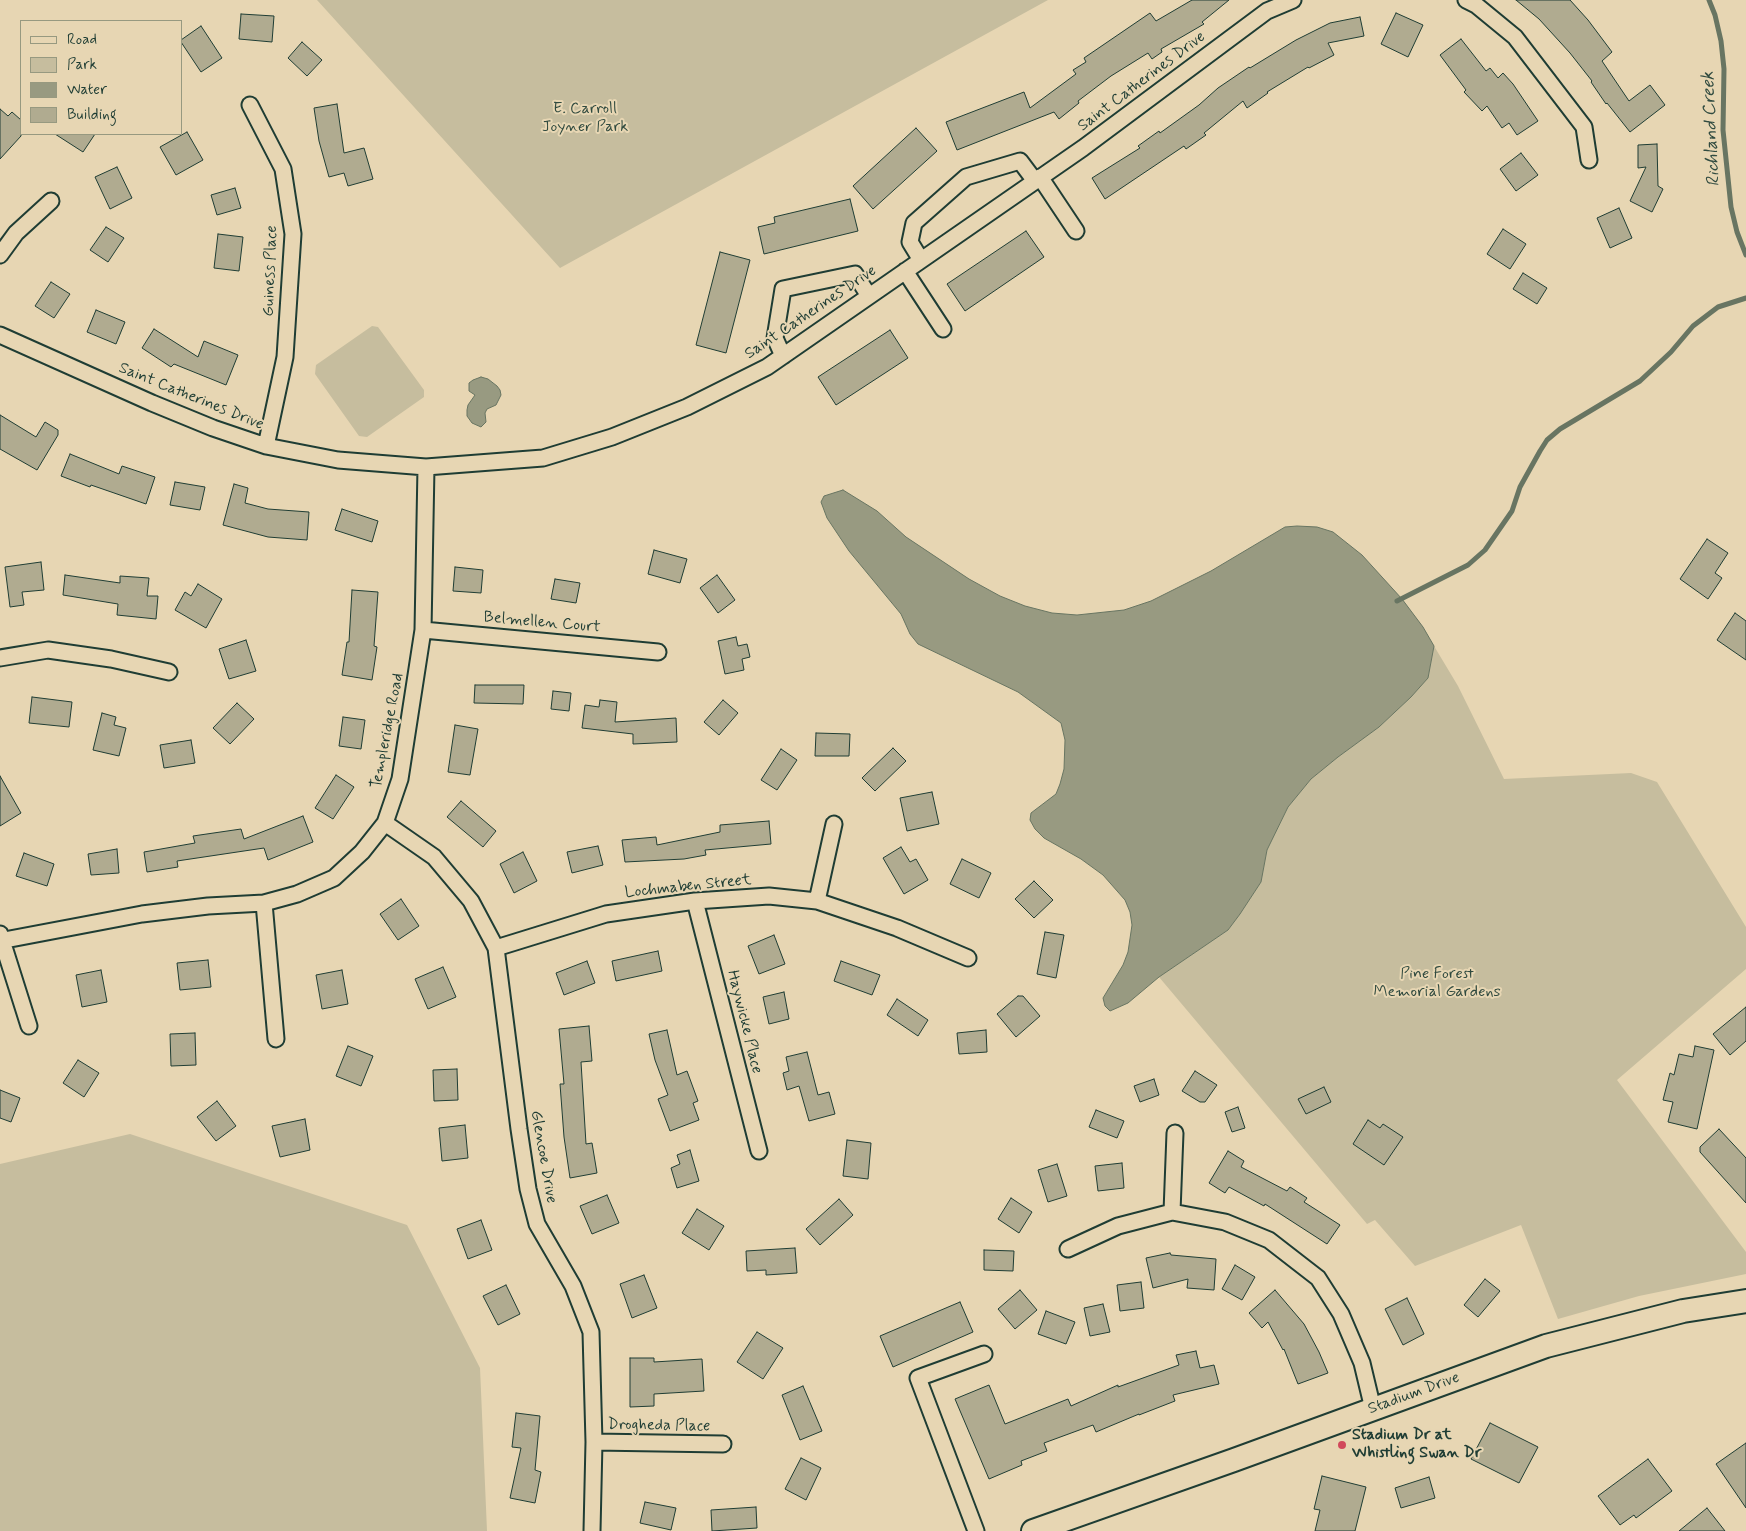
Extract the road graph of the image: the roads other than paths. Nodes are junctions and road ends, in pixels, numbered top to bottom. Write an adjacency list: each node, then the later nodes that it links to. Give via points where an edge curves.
1 (1293, 0): 5 (street, Saint Catherines Drive, via 1267,11)
2 (1466, 0): 4 (street, via 1515,37 1584,127)
3 (250, 105): 15 (street, Guiness Place, via 283,169 292,234 285,357)
4 (1589, 160)
5 (1038, 179): 7 (street); 9 (street, Saint Catherines Drive); 9 (street, via 1020,161 966,177 914,223 910,242)
6 (51, 201): 8 (street, via 16,233)
7 (1076, 231)
8 (0, 255)
9 (921, 260): 10 (street, Saint Catherines Drive)
10 (905, 271): 11 (street, Saint Catherines Drive); 12 (street)
11 (869, 296): 14 (street, Saint Catherines Drive); 14 (street, via 855,274 783,289 775,338)
12 (943, 329)
13 (0, 335): 15 (street, Saint Catherines Drive, via 152,403)
14 (784, 356): 16 (street, Saint Catherines Drive, via 687,407 612,437 543,458)
15 (266, 446): 16 (street, Saint Catherines Drive, via 338,460)
16 (426, 467): 17 (street, Templeridge Road)
17 (423, 630): 18 (street, Belmellen Court); 21 (street, Templeridge Road, via 400,779)
18 (658, 652)
19 (0, 658): 20 (street, via 48,650)
20 (169, 672)
21 (385, 823): 25 (street, Templeridge Road, via 362,852 334,878 297,894); 27 (street, Glencoe Drive, via 434,857 472,901)
22 (834, 824): 24 (street)
23 (695, 901): 24 (street, Lochmaben Street, via 769,896); 27 (street, Lochmaben Street, via 606,914); 32 (street, Haywicke Place)
24 (817, 901): 28 (street, Lochmaben Street, via 897,928)
25 (264, 903): 26 (street, Templeridge Road, via 142,914); 30 (street)
26 (1, 939): 29 (street)
27 (496, 948): 38 (street, Glencoe Drive, via 528,1189 537,1224 574,1286 590,1332)
28 (968, 958)
29 (29, 1026)
30 (276, 1039)
31 (1175, 1133): 33 (street)
32 (759, 1152)
33 (1172, 1212): 34 (street, via 1118,1226); 37 (street, via 1225,1222 1269,1240 1318,1278 1341,1314 1362,1363)
34 (1068, 1249)
35 (1746, 1302): 37 (street, Stadium Drive, via 1683,1311 1546,1346)
36 (984, 1354): 41 (street, via 918,1378)
37 (1373, 1409): 42 (street, Stadium Drive)
38 (594, 1442): 39 (street, Drogheda Place); 40 (street, Glencoe Drive)
39 (723, 1444)
40 (592, 1531)
41 (976, 1531)
42 (1033, 1531)

